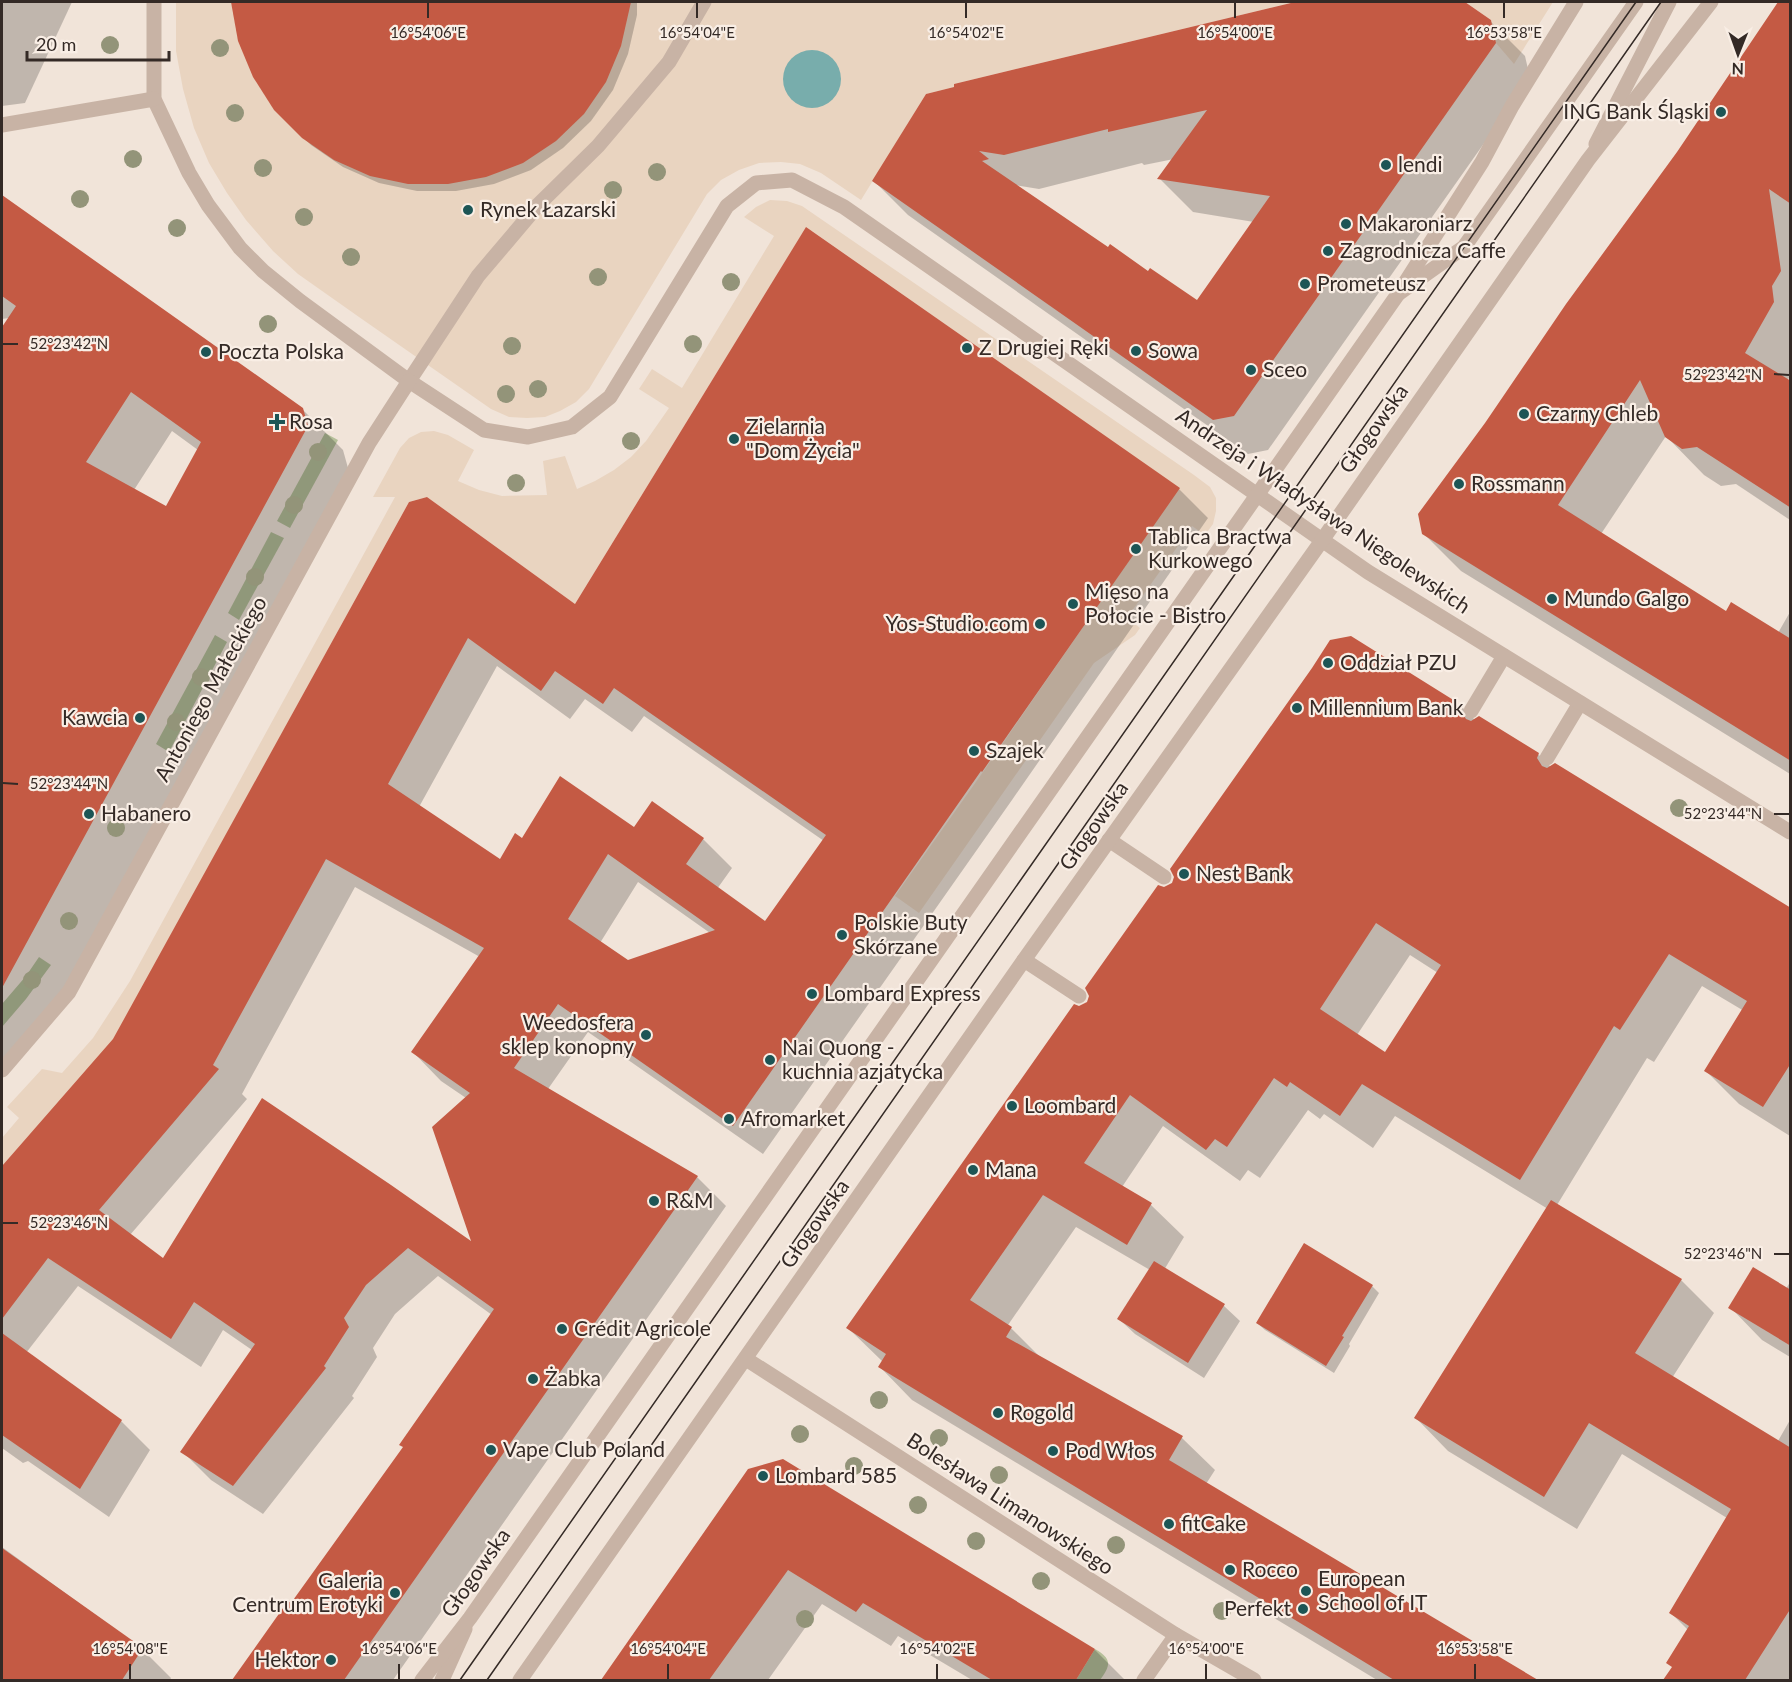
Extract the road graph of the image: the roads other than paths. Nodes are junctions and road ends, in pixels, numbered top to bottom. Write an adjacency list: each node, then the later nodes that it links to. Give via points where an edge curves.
1 (154, 2): 7 (street)
2 (704, 2): 11 (street, via 669,62 478,276)
3 (1576, 2): 10 (street, Głogowska, via 1482,162)
4 (1636, 2): 10 (street, via 1464,247)
5 (1669, 2): 9 (street)
6 (1711, 2): 9 (street, Głogowska)
7 (154, 99): 8 (street); 11 (street, via 189,173 240,248 300,301)
8 (2, 125)
9 (1588, 160): 13 (street, Głogowska)
10 (1398, 294): 12 (street, Głogowska)
11 (409, 381): 12 (street, Andrzeja i Władysława Niegolewskich, via 484,429 528,437 572,427 610,397 728,206 756,183 792,180 844,207); 23 (street, Antoniego Małeckiego, via 369,443 69,992)
12 (1259, 495): 13 (street, Andrzeja i Władysława Niegolewskich); 25 (street, Głogowska)
13 (1323, 539): 14 (street, Andrzeja i Władysława Niegolewskich, via 1368,572); 19 (street, Głogowska)
14 (1504, 656): 15 (street, Andrzeja i Władysława Niegolewskich); 16 (street)
15 (1580, 703): 17 (street); 18 (street, Andrzeja i Władysława Niegolewskich)
16 (1471, 711)
17 (1547, 758)
18 (1791, 832)
19 (1109, 840): 20 (street); 21 (street, Głogowska)
20 (1164, 878)
21 (1024, 960): 22 (street); 24 (street, Głogowska)
22 (1079, 996)
23 (2, 1070)
24 (746, 1359): 26 (street, Bolesława Limanowskiego); 29 (street, Głogowska)
25 (470, 1618): 27 (street, Głogowska); 28 (street)
26 (1176, 1635): 30 (street); 31 (street, Bolesława Limanowskiego)
27 (422, 1680)
28 (441, 1680)
29 (520, 1680)
30 (1144, 1680)
31 (1254, 1680)

